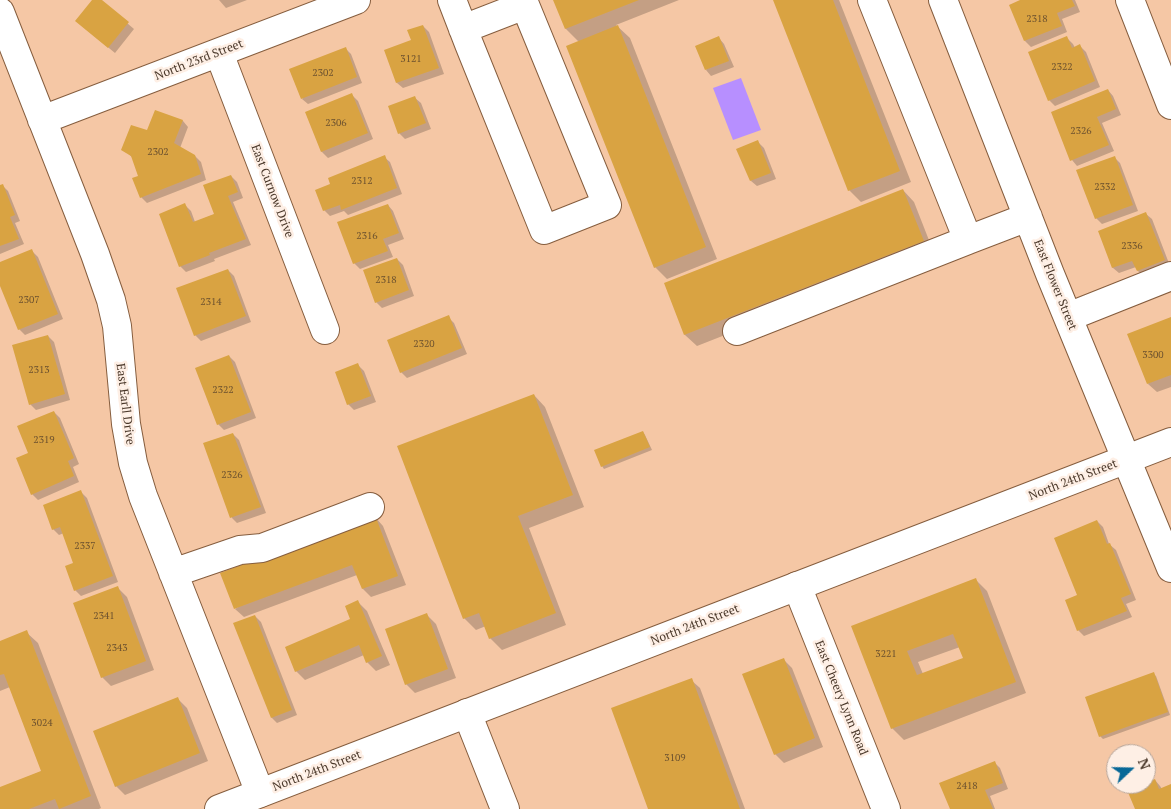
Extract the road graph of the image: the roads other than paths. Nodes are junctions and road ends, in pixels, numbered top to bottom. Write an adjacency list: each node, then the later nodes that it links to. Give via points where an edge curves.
1 (452, 0): 7 (street)
2 (872, 0): 12 (street)
3 (943, 0): 11 (street, East Flower Street)
4 (1130, 0): 9 (street)
5 (346, 2): 8 (street, North 23rd Street)
6 (0, 12): 10 (street, East Earll Drive)
7 (463, 29): 7 (street, via 544,230 607,205 525,5)
8 (219, 53): 10 (street, North 23rd Street); 15 (street, East Curnow Drive)
9 (1171, 105)
10 (42, 120): 22 (street, East Earll Drive, via 111,300 133,464)
11 (1028, 218): 12 (street); 14 (street, East Flower Street)
12 (968, 240): 16 (street)
13 (1171, 276): 14 (street)
14 (1068, 317): 18 (street, East Flower Street)
15 (324, 330)
16 (737, 331)
17 (1171, 442): 18 (street, North 24th Street)
18 (1126, 459): 20 (street, East Flower Street); 23 (street, North 24th Street)
19 (370, 507): 22 (street, via 262,548 240,550)
20 (1163, 522): 21 (street, East Flower Street)
21 (1171, 568)
22 (173, 573): 25 (street, East Earll Drive)
23 (797, 586): 24 (street, North 24th Street); 28 (street, East Cheery Lynn Road)
24 (467, 714): 25 (street, North 24th Street); 27 (street)
25 (260, 793): 26 (street, North 24th Street)
26 (219, 809)
27 (505, 809)
28 (886, 809)

